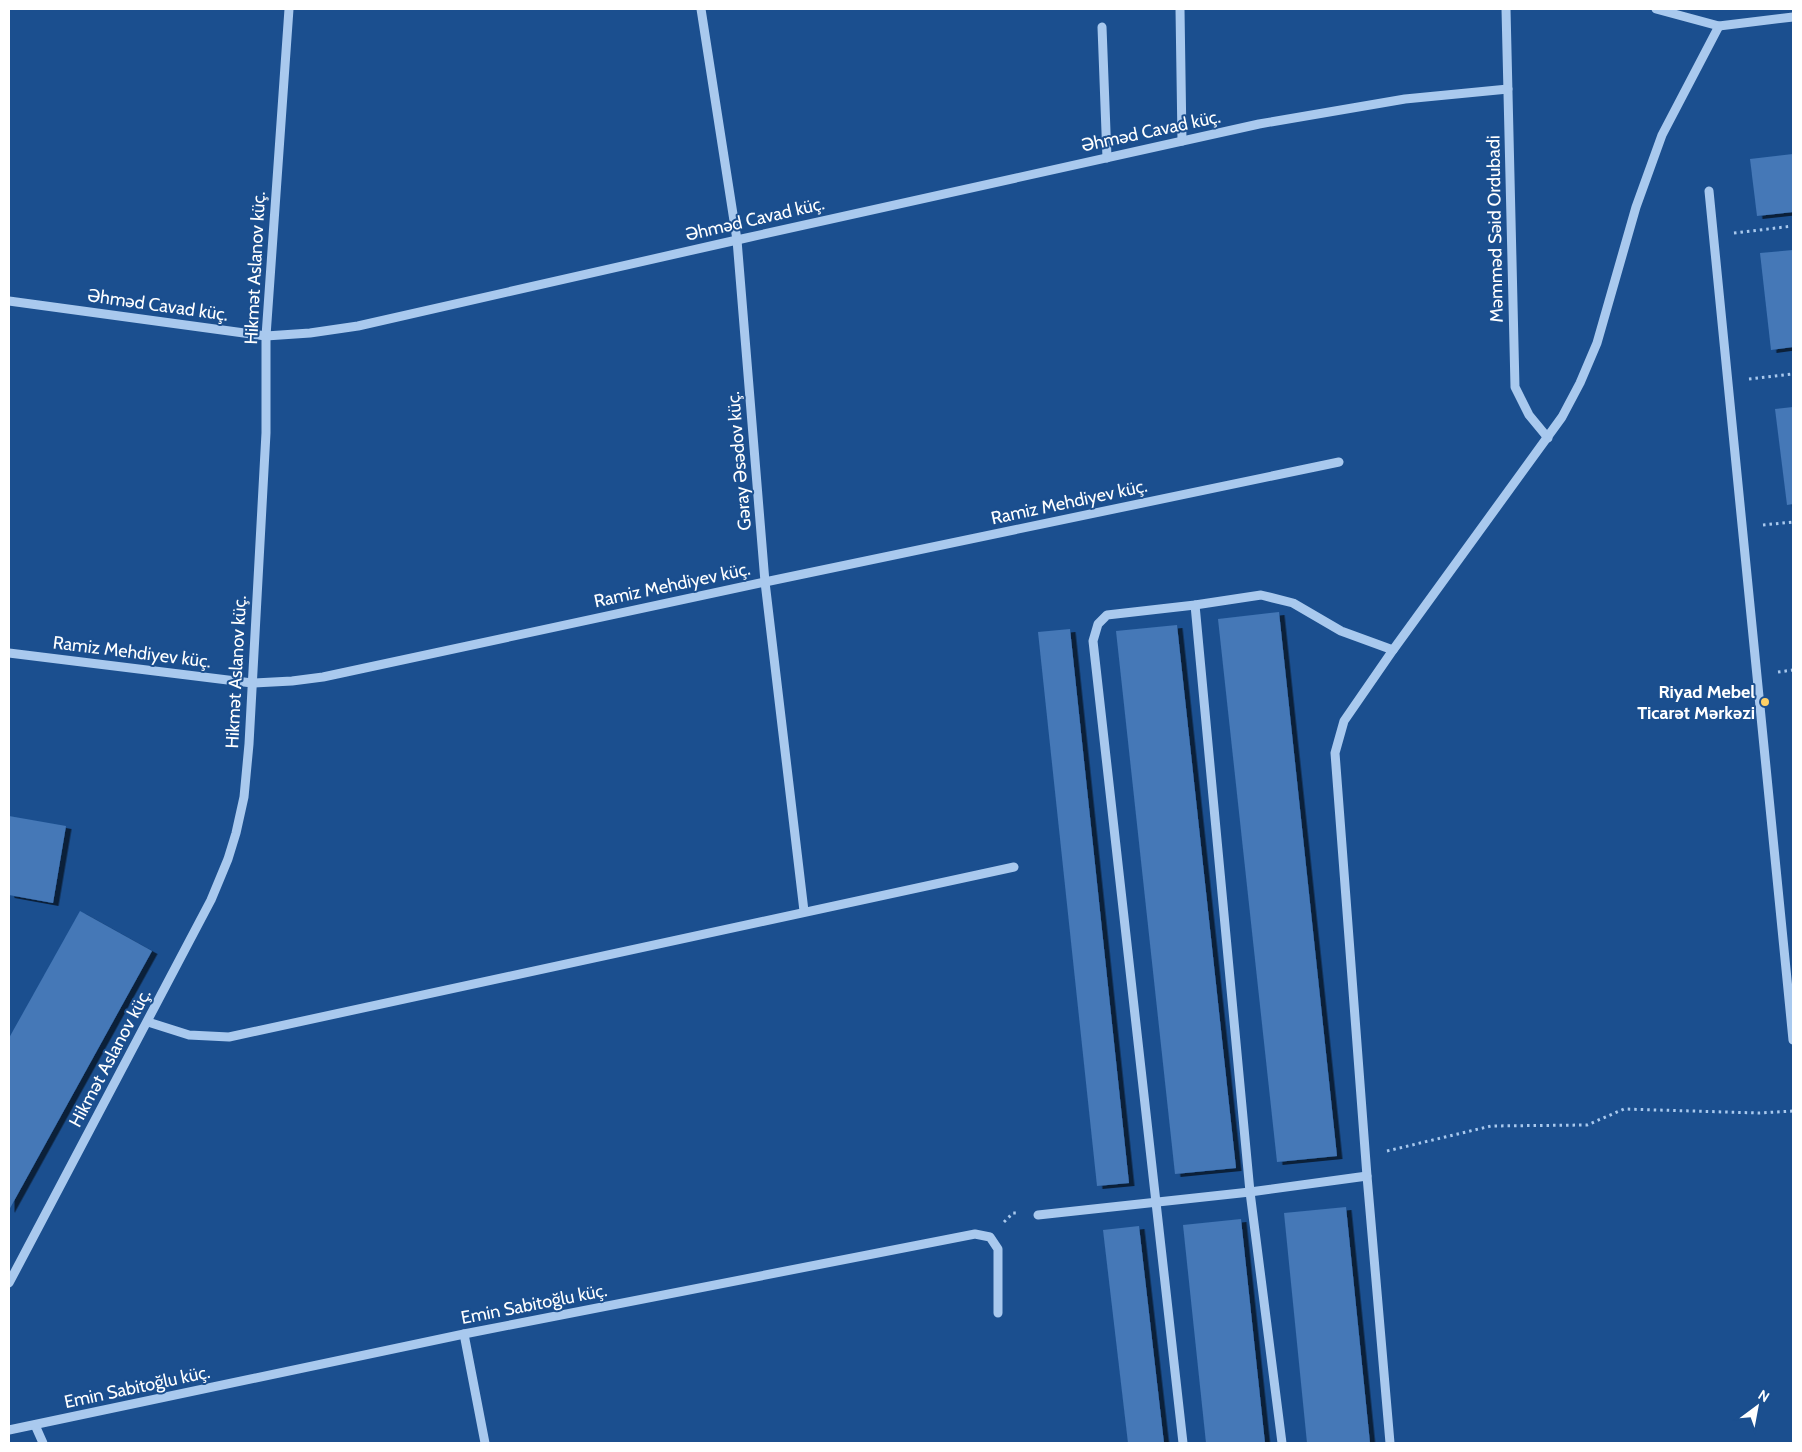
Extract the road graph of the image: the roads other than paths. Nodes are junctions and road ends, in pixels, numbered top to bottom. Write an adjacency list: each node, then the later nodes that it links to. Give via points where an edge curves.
1 (289, 9): 15 (street, Hikmət Aslanov küç.)
2 (701, 9): 13 (street, Gəray Əsədov küç.)
3 (1180, 9): 10 (street)
4 (1506, 9): 9 (street, Məmməd Səid Ordubadi)
5 (1656, 9): 7 (street)
6 (1793, 17): 7 (street)
7 (1719, 26): 16 (street, via 1662,135 1636,207 1597,343 1580,384)
8 (1102, 27): 11 (street)
9 (1508, 88): 10 (street, Əhməd Cavad küç., via 1404,99); 16 (street, Məmməd Səid Ordubadi, via 1515,387 1529,415)
10 (1182, 141): 11 (street, Əhməd Cavad küç.)
11 (1107, 158): 13 (street, Əhməd Cavad küç.)
12 (1709, 191): 26 (street)
13 (737, 240): 15 (street, Əhməd Cavad küç., via 358,326); 18 (street, Gəray Əsədov küç.)
14 (9, 301): 15 (street, Əhməd Cavad küç.)
15 (266, 336): 22 (street, Hikmət Aslanov küç., via 266,433)
16 (1548, 438): 20 (street)
17 (1339, 462): 18 (street, Ramiz Mehdiyev küç.)
18 (766, 582): 22 (street, Ramiz Mehdiyev küç., via 323,677); 24 (street, Gəray Əsədov küç.)
19 (1194, 605): 20 (street, via 1261,595 1293,603 1341,631); 28 (street); 29 (street, via 1107,614 1098,624 1093,641)
20 (1393, 650): 27 (street, via 1344,721 1335,753)
21 (9, 653): 22 (street, Ramiz Mehdiyev küç.)
22 (252, 684): 25 (street, Hikmət Aslanov küç., via 250,744 236,833 211,900)
23 (1014, 867): 24 (street)
24 (804, 911): 25 (street, via 229,1037 189,1035)
25 (148, 1022): 31 (street, Hikmət Aslanov küç.)
26 (1793, 1040)
27 (1367, 1176): 28 (street); 40 (street)
28 (1250, 1192): 29 (street); 39 (street)
29 (1156, 1202): 30 (street); 38 (street)
30 (1038, 1215)
31 (9, 1283)
32 (998, 1313): 33 (street, Emin Sabitoğlu küç., via 998,1249 990,1237 975,1234)
33 (464, 1334): 34 (street, Emin Sabitoğlu küç.); 37 (street)
34 (35, 1425): 35 (street, Emin Sabitoğlu küç.); 36 (street)
35 (9, 1430)
36 (43, 1443)
37 (485, 1443)
38 (1183, 1443)
39 (1282, 1443)
40 (1390, 1443)

